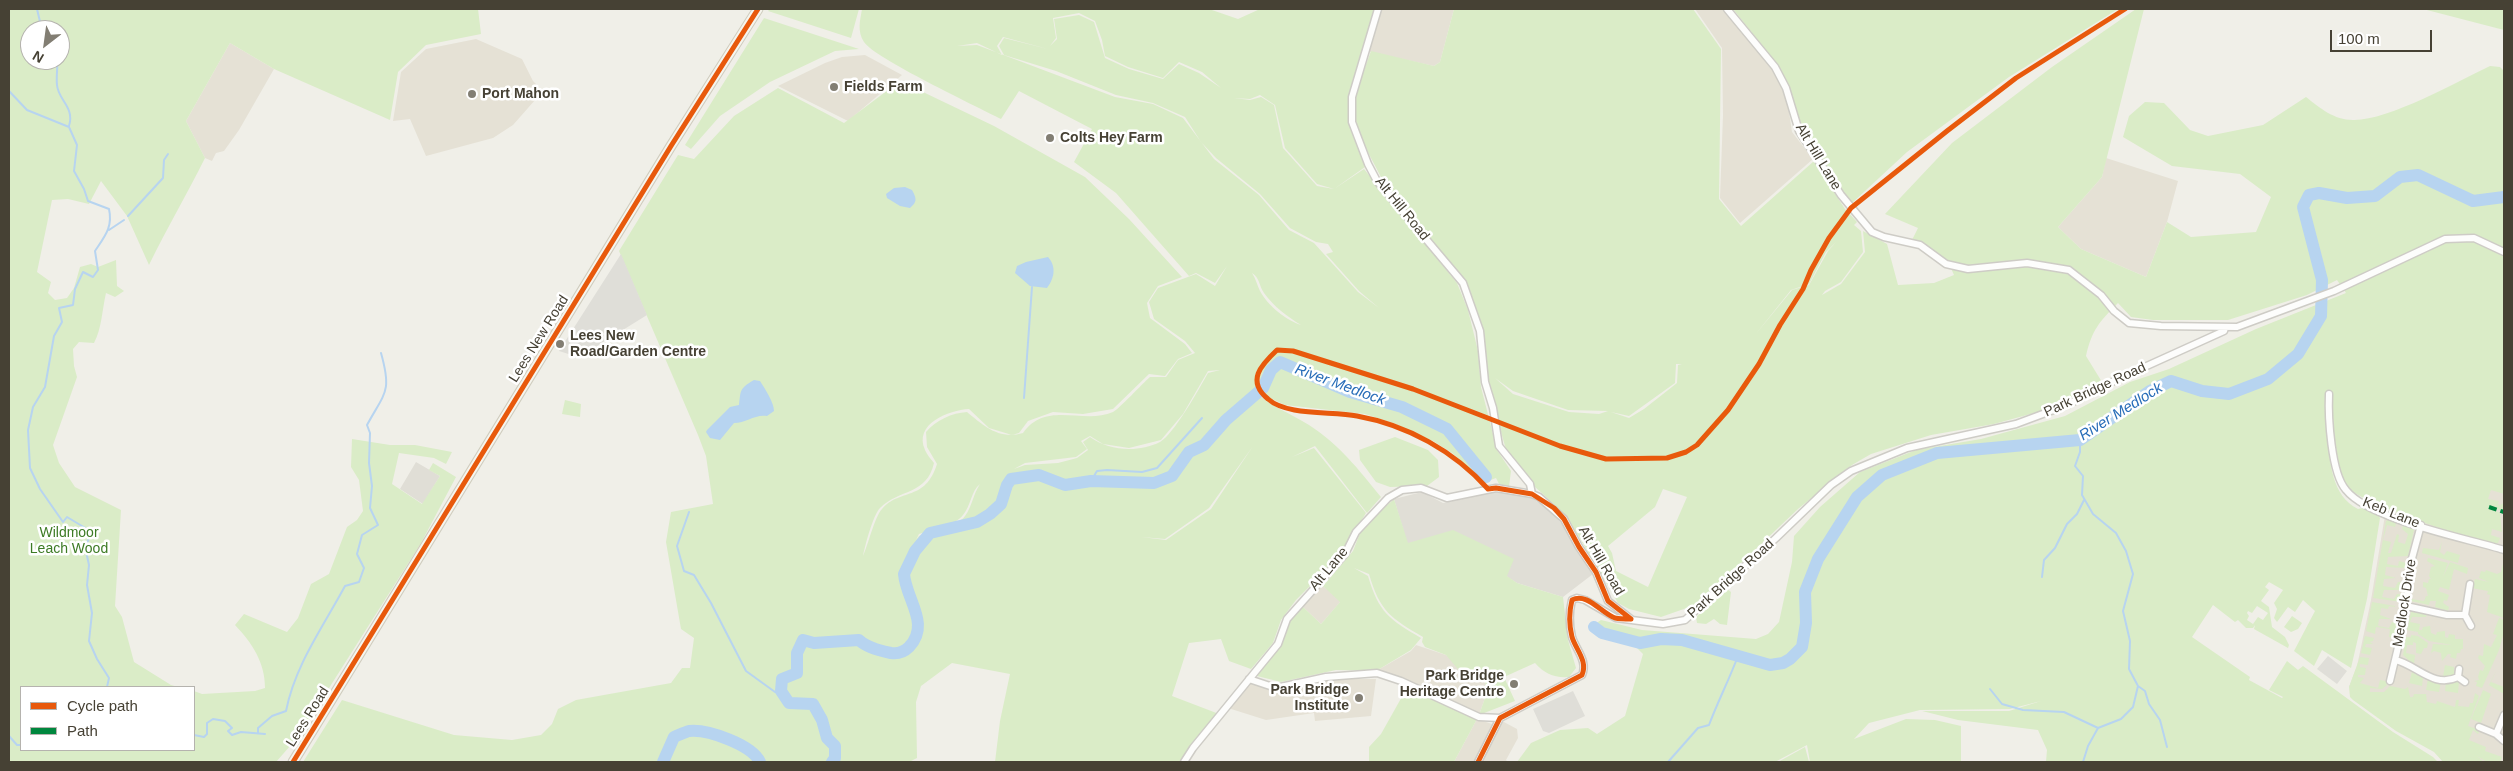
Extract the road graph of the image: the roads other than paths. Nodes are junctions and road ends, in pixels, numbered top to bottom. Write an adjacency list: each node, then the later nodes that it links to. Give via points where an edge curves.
1 (758, 9): 21 (main road, Lees New Road)
2 (1378, 9): 7 (street, Alt Hill Road, via 1352,97 1352,122 1378,181 1463,283 1480,331 1484,382 1493,408 1499,446 1530,484)
3 (1727, 9): 5 (street, Alt Hill Lane, via 1775,67 1786,88 1799,131 1841,196 1872,232 1920,246 1946,264 1968,269 2027,263 2069,270 2129,323)
4 (2504, 252): 5 (street, Park Bridge Road, via 2474,238 2445,239 2334,292 2237,327)
5 (2225, 328): 13 (street, Park Bridge Road, via 2217,335 2067,405 2016,424 1906,448 1851,472 1831,485 1685,620 1663,624)
6 (2329, 394): 8 (street, Keb Lane, via 2328,426 2345,489 2363,504)
7 (1532, 494): 13 (street, Alt Hill Road, via 1554,508 1564,519 1608,600); 18 (street, Alt Lane, via 1496,488 1447,498 1421,488 1394,494 1356,532 1345,554 1286,619 1278,644)
8 (2421, 525): 9 (street, Keb Lane); 11 (street, Medlock Drive, via 2411,562)
9 (2504, 550)
10 (2470, 584): 12 (street, via 2463,597)
11 (2406, 606): 12 (street, via 2447,615); 15 (street, Medlock Drive)
12 (2465, 615): 14 (street)
13 (1631, 619): 23 (street, Park Bridge Road, via 1612,616 1585,600 1572,600 1570,625 1584,664 1582,675)
14 (2471, 626)
15 (2395, 660): 17 (street, via 2431,678); 19 (street, Medlock Drive)
16 (2459, 669): 17 (street)
17 (2458, 678): 20 (street)
18 (1248, 679): 23 (street, via 1276,688 1326,677 1377,673 1479,717); 28 (street, Alt Lane)
19 (2390, 681)
20 (2465, 682)
21 (342, 683): 27 (main road, Lees Road)
22 (2504, 715): 25 (street)
23 (1500, 718): 29 (street)
24 (2479, 727): 25 (street)
25 (2496, 734): 26 (street)
26 (2504, 741)
27 (293, 762)
28 (1184, 762)
29 (1478, 762)

